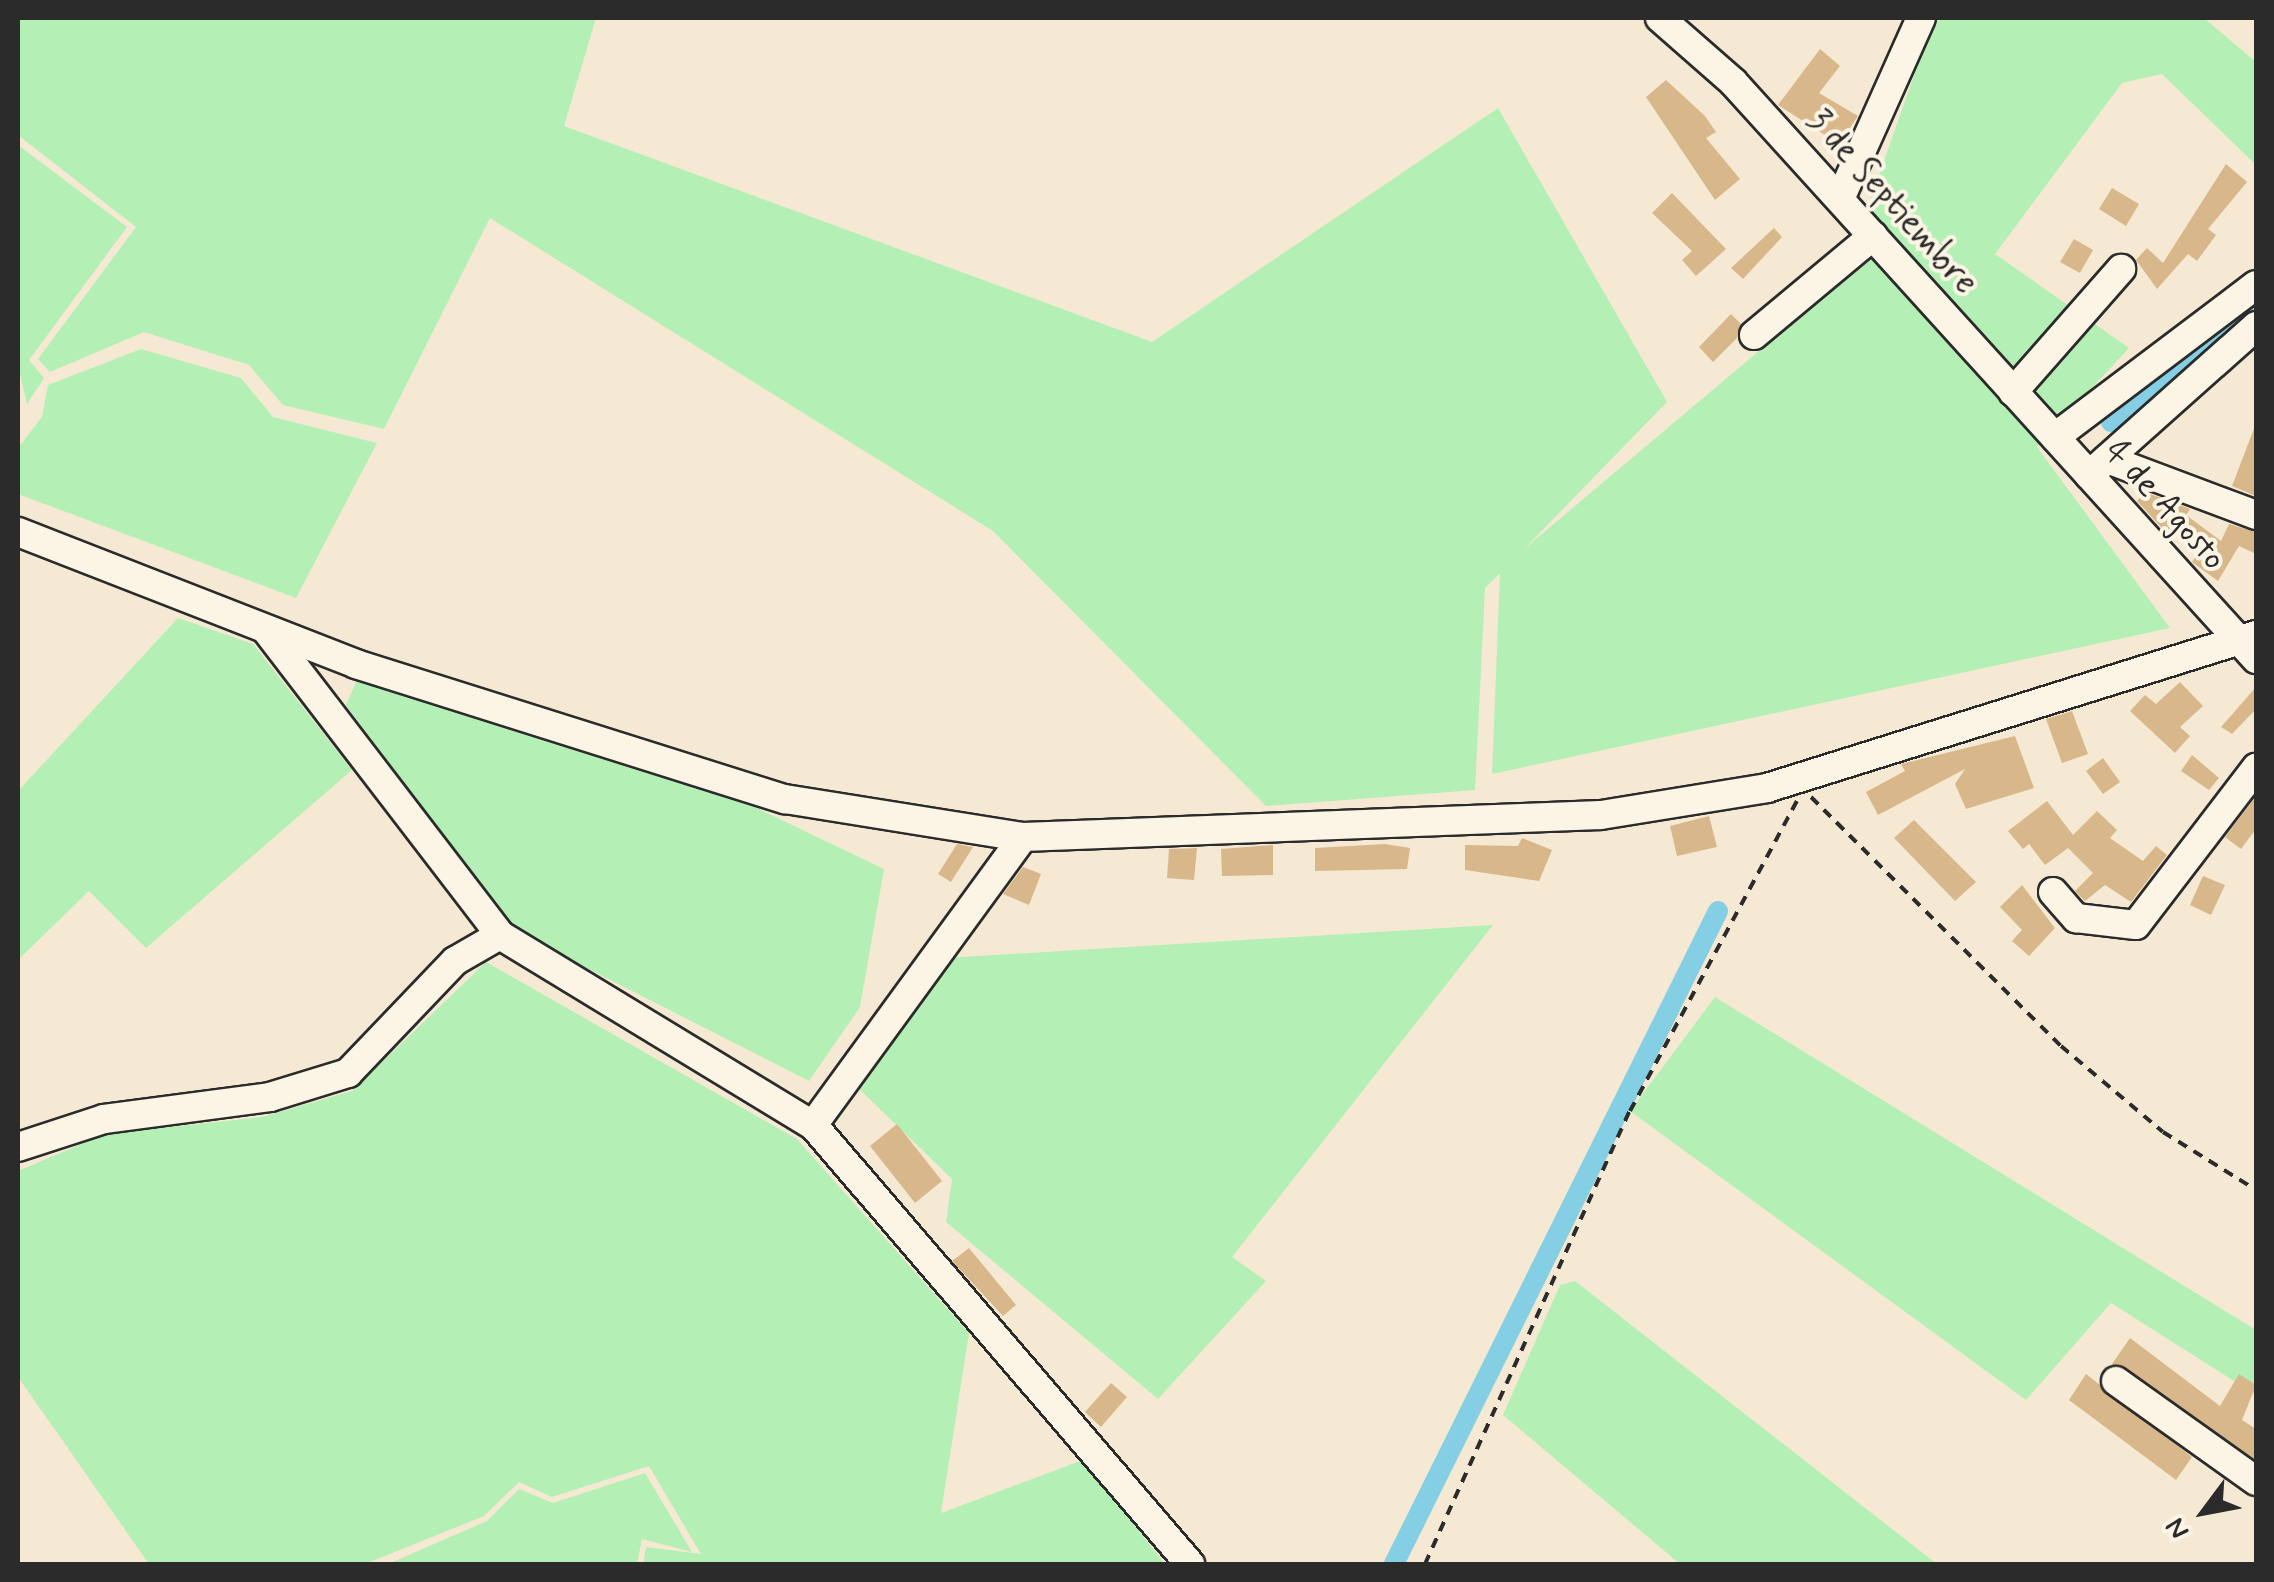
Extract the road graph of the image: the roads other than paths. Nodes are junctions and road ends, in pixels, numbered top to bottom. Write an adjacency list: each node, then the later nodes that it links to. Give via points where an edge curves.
1 (1660, 18): 3 (street, 3 de Septiembre)
2 (1921, 18): 3 (street)
3 (1840, 199): 4 (street, 3 de Septiembre)
4 (1872, 236): 8 (street); 9 (street, 3 de Septiembre)
5 (2121, 270): 9 (street)
6 (2256, 286): 10 (street)
7 (2256, 326): 11 (street)
8 (1754, 334)
9 (2013, 392): 10 (street, 3 de Septiembre)
10 (2058, 440): 11 (street, 4 de Agosto)
11 (2098, 467): 12 (street); 15 (street, 4 de Agosto)
12 (2256, 515)
13 (18, 532): 14 (street)
14 (266, 630): 17 (street, via 786,799); 19 (street)
15 (2250, 646): 17 (street, via 1808,781 1601,815)
16 (2256, 768): 18 (street, via 2136,925 2122,930 2076,918)
17 (1024, 837): 20 (street)
18 (2053, 892)
19 (500, 935): 20 (street); 21 (street, via 455,961 348,1073 270,1097 104,1119)
20 (813, 1125): 24 (street)
21 (18, 1148)
22 (2116, 1381): 23 (street)
23 (2256, 1480)
24 (1190, 1564)

